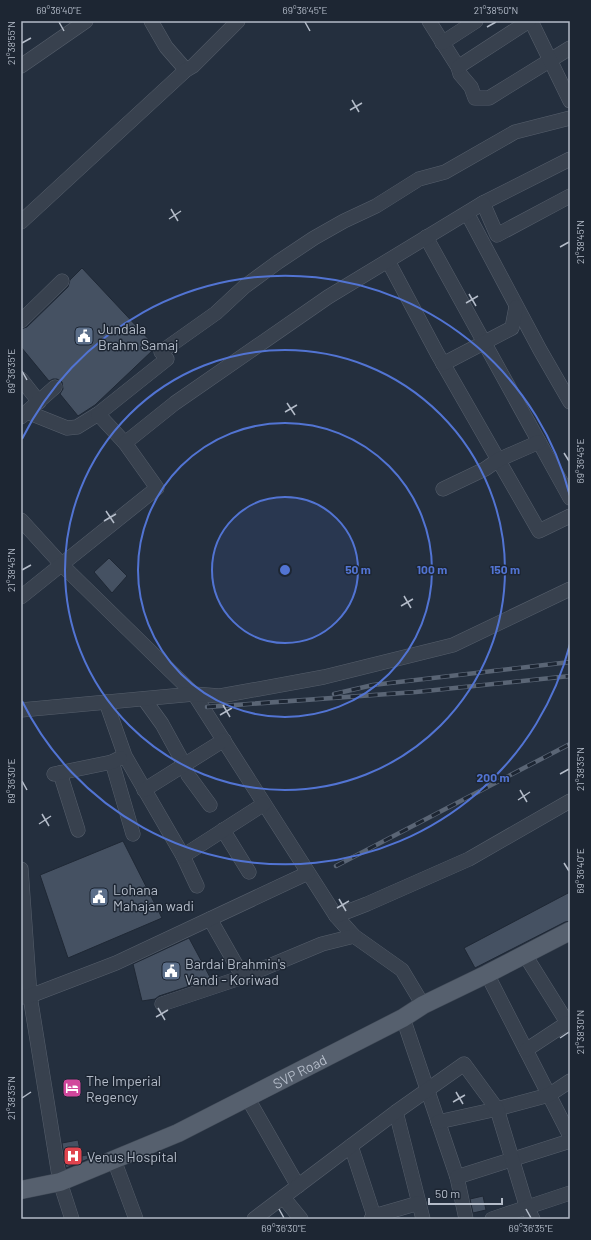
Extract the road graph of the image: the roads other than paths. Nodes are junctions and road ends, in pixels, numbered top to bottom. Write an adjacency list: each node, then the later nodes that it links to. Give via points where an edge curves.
1 (86, 21): 10 (street)
2 (151, 21): 12 (street, via 166,47)
3 (238, 21): 12 (street)
4 (429, 21): 7 (street)
5 (476, 21): 7 (street)
6 (530, 21): 9 (street); 11 (street)
7 (442, 43): 11 (street)
8 (570, 48): 9 (street)
9 (550, 60): 11 (street, via 489,98 475,98); 13 (street)
10 (21, 66)
11 (458, 67)
12 (186, 70): 19 (street)
13 (570, 101)
14 (570, 118): 31 (street, via 515,132 445,172 419,179 290,254 244,286)
15 (570, 159): 17 (street)
16 (570, 196): 17 (street, via 497,236)
17 (483, 203): 18 (street)
18 (467, 213): 20 (street); 23 (street)
19 (21, 222)
20 (426, 237): 21 (street); 25 (street)
21 (388, 261): 26 (street); 34 (street, via 322,301 175,403)
22 (62, 281): 24 (street)
23 (516, 307): 25 (street, via 512,328); 30 (street)
24 (23, 313)
25 (484, 342): 26 (street); 33 (street)
26 (443, 364): 35 (street)
27 (21, 379): 29 (street)
28 (54, 387): 29 (street)
29 (39, 402): 32 (street)
30 (570, 402)
31 (98, 414): 32 (street, via 77,427 67,428); 34 (street)
32 (24, 415)
33 (539, 442): 35 (street); 37 (street)
34 (125, 443): 40 (street, via 157,488)
35 (498, 460): 36 (street); 38 (street, via 540,531)
36 (443, 489)
37 (570, 498)
38 (570, 516)
39 (21, 520): 40 (street)
40 (62, 565): 42 (street); 43 (street)
41 (570, 589): 43 (street, via 453,645 324,677 220,696)
42 (21, 597)
43 (194, 694): 44 (street); 47 (street)
44 (144, 699): 45 (street); 50 (street, via 162,724)
45 (106, 702): 46 (street); 48 (street)
46 (21, 710)
47 (224, 740): 50 (street); 53 (street)
48 (125, 756): 49 (street); 51 (street)
49 (112, 762): 55 (street, via 57,773); 57 (street)
50 (184, 764): 51 (street); 54 (street, via 188,775)
51 (144, 790): 58 (street)
52 (570, 801): 63 (street, via 469,859)
53 (264, 804): 56 (street); 61 (street)
54 (210, 805)
55 (78, 830)
56 (223, 830): 58 (street); 60 (street)
57 (133, 834)
58 (183, 856): 62 (street)
59 (21, 870): 70 (street)
60 (249, 872)
61 (308, 873): 63 (street); 64 (street)
62 (197, 886)
63 (336, 916): 66 (street)
64 (210, 919): 69 (street); 70 (street, via 116,963)
65 (570, 931): 67 (main road, SVP Road)
66 (354, 936): 69 (street, via 322,944); 72 (street, via 402,970)
67 (525, 955): 68 (main road, SVP Road); 74 (street)
68 (487, 974): 72 (main road, SVP Road); 75 (street)
69 (243, 977): 71 (street)
70 (26, 996): 89 (street)
71 (162, 1004)
72 (423, 1005): 73 (main road, SVP Road)
73 (403, 1018): 77 (street); 79 (main road, SVP Road)
74 (569, 1025): 75 (street)
75 (526, 1050): 78 (street)
76 (570, 1081): 78 (street)
77 (427, 1091): 80 (street, via 464,1064); 81 (street); 82 (street)
78 (549, 1095): 80 (street); 83 (street)
79 (248, 1098): 86 (main road, SVP Road, via 178,1133); 90 (street)
80 (497, 1109): 82 (street); 87 (street)
81 (396, 1112): 85 (street); 94 (street)
82 (438, 1122): 88 (street)
83 (570, 1136)
84 (570, 1141): 87 (street)
85 (351, 1146): 90 (street); 96 (street)
86 (114, 1160): 89 (main road, SVP Road); 98 (street)
87 (512, 1160): 88 (street); 95 (street)
88 (457, 1177): 102 (street)
89 (60, 1182): 91 (main road, SVP Road); 97 (street)
90 (298, 1186): 93 (street)
91 (21, 1190)
92 (570, 1194): 95 (street)
93 (283, 1197): 99 (street); 100 (street)
94 (419, 1203): 96 (street); 101 (street)
95 (530, 1213): 103 (street)
96 (372, 1218)
97 (72, 1219)
98 (136, 1219)
99 (254, 1219)
100 (301, 1219)
101 (423, 1219)
102 (466, 1219)
103 (492, 1219)

